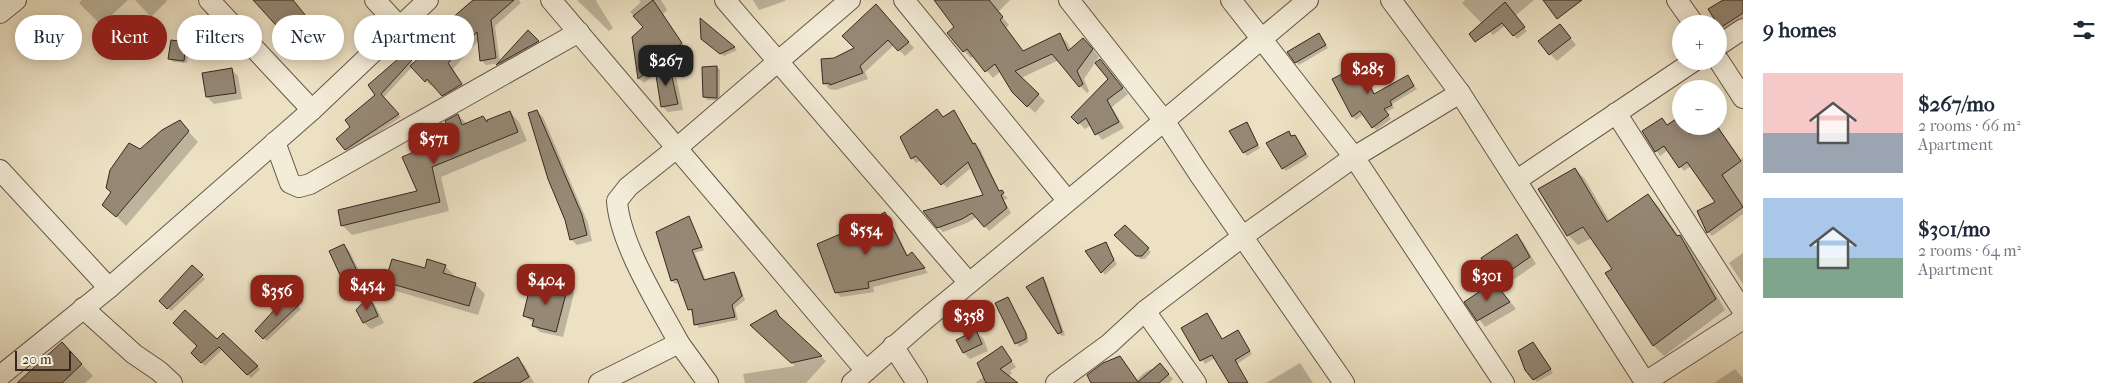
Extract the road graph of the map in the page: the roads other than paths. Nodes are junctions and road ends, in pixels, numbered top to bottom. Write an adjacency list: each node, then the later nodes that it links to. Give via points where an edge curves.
1 (16, 0): 14 (street)
2 (209, 0): 28 (street)
3 (376, 0): 15 (street)
4 (428, 0): 16 (street)
5 (551, 0): 19 (street)
6 (725, 0): 23 (street)
7 (850, 0): 23 (street)
8 (904, 0): 36 (street)
9 (1069, 0): 30 (street)
10 (1231, 0): 20 (street)
11 (1308, 0): 20 (street)
12 (1391, 0): 26 (street)
13 (1677, 0): 17 (street)
14 (0, 13)
15 (389, 15)
16 (411, 15)
17 (1688, 15)
18 (1743, 28): 21 (street)
19 (579, 32): 31 (street, via 310,184 299,187 290,183); 32 (street)
20 (1262, 38): 30 (street); 33 (street)
21 (1727, 39)
22 (364, 60): 28 (street)
23 (778, 62): 32 (street); 38 (street)
24 (1680, 70): 29 (street)
25 (1725, 70): 27 (street)
26 (1460, 93): 33 (street); 35 (street)
27 (1743, 98)
28 (312, 110): 31 (street)
29 (1616, 113): 35 (street); 42 (street)
30 (1165, 122): 36 (street); 37 (street)
31 (275, 142): 39 (street)
32 (678, 147): 44 (street, via 628,187 617,201 636,264); 47 (street)
33 (1354, 158): 37 (street); 55 (street)
34 (0, 170): 39 (street)
35 (1517, 180): 56 (street)
36 (1067, 200): 38 (street)
37 (1242, 237): 41 (street); 54 (street)
38 (969, 284): 45 (street)
39 (109, 288): 40 (street)
40 (83, 308): 46 (street); 49 (street)
41 (1145, 311): 48 (street, via 1109,344); 53 (street)
42 (1743, 311)
43 (1743, 320): 56 (street)
44 (679, 343): 50 (street); 51 (street)
45 (892, 346): 47 (street); 52 (street)
46 (0, 376)
47 (859, 377)
48 (1058, 382)
49 (172, 383)
50 (599, 383)
51 (708, 383)
52 (917, 383)
53 (1196, 383)
54 (1344, 383)
55 (1504, 383)
56 (1644, 383)

